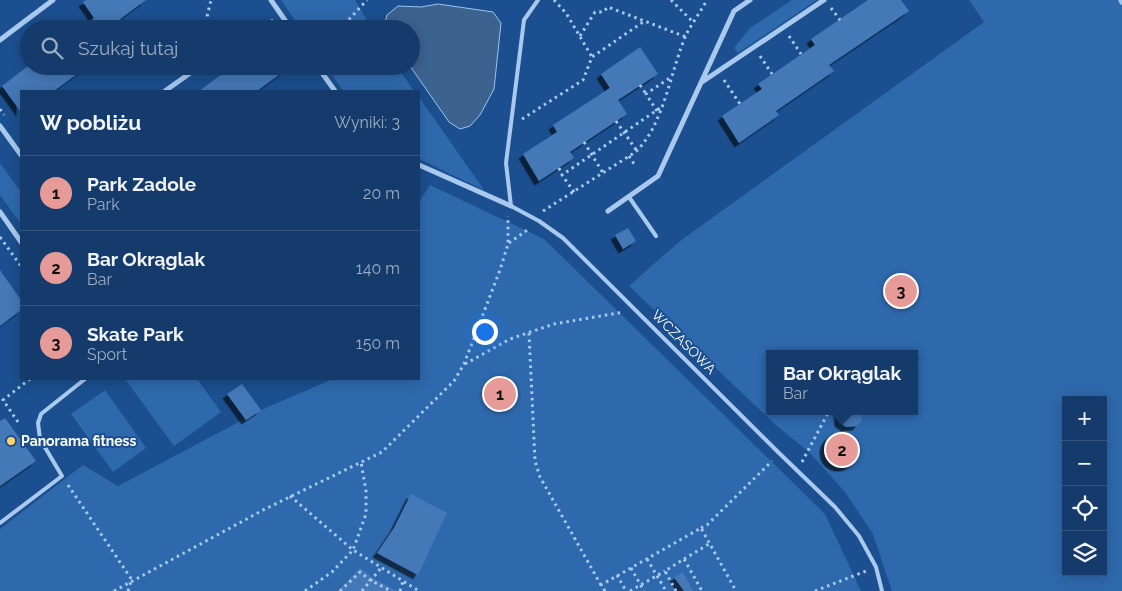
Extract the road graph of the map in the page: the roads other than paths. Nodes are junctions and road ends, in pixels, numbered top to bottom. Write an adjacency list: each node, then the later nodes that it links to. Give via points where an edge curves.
1 (53, 0): 6 (street)
2 (271, 0): 7 (street)
3 (538, 0): 19 (lane, via 524,20 506,164)
4 (750, 0): 12 (street, via 734,10)
5 (824, 0): 12 (street)
6 (26, 20)
7 (285, 20)
8 (20, 25): 9 (street)
9 (0, 40)
10 (187, 75): 13 (street)
11 (323, 75): 14 (street)
12 (701, 83): 18 (street, via 658,176)
13 (166, 90)
14 (334, 90)
15 (0, 126): 16 (street)
16 (20, 154)
17 (420, 165): 19 (street, WCZASOWA)
18 (629, 197): 20 (street); 22 (lane)
19 (511, 206): 26 (lane, WCZASOWA, via 563,238 835,507 859,536 876,567)
20 (608, 211)
21 (0, 212): 23 (street)
22 (656, 236)
23 (20, 241)
24 (84, 380): 25 (lane, via 41,414 38,424 40,439 62,476)
25 (0, 523)
26 (882, 591)

